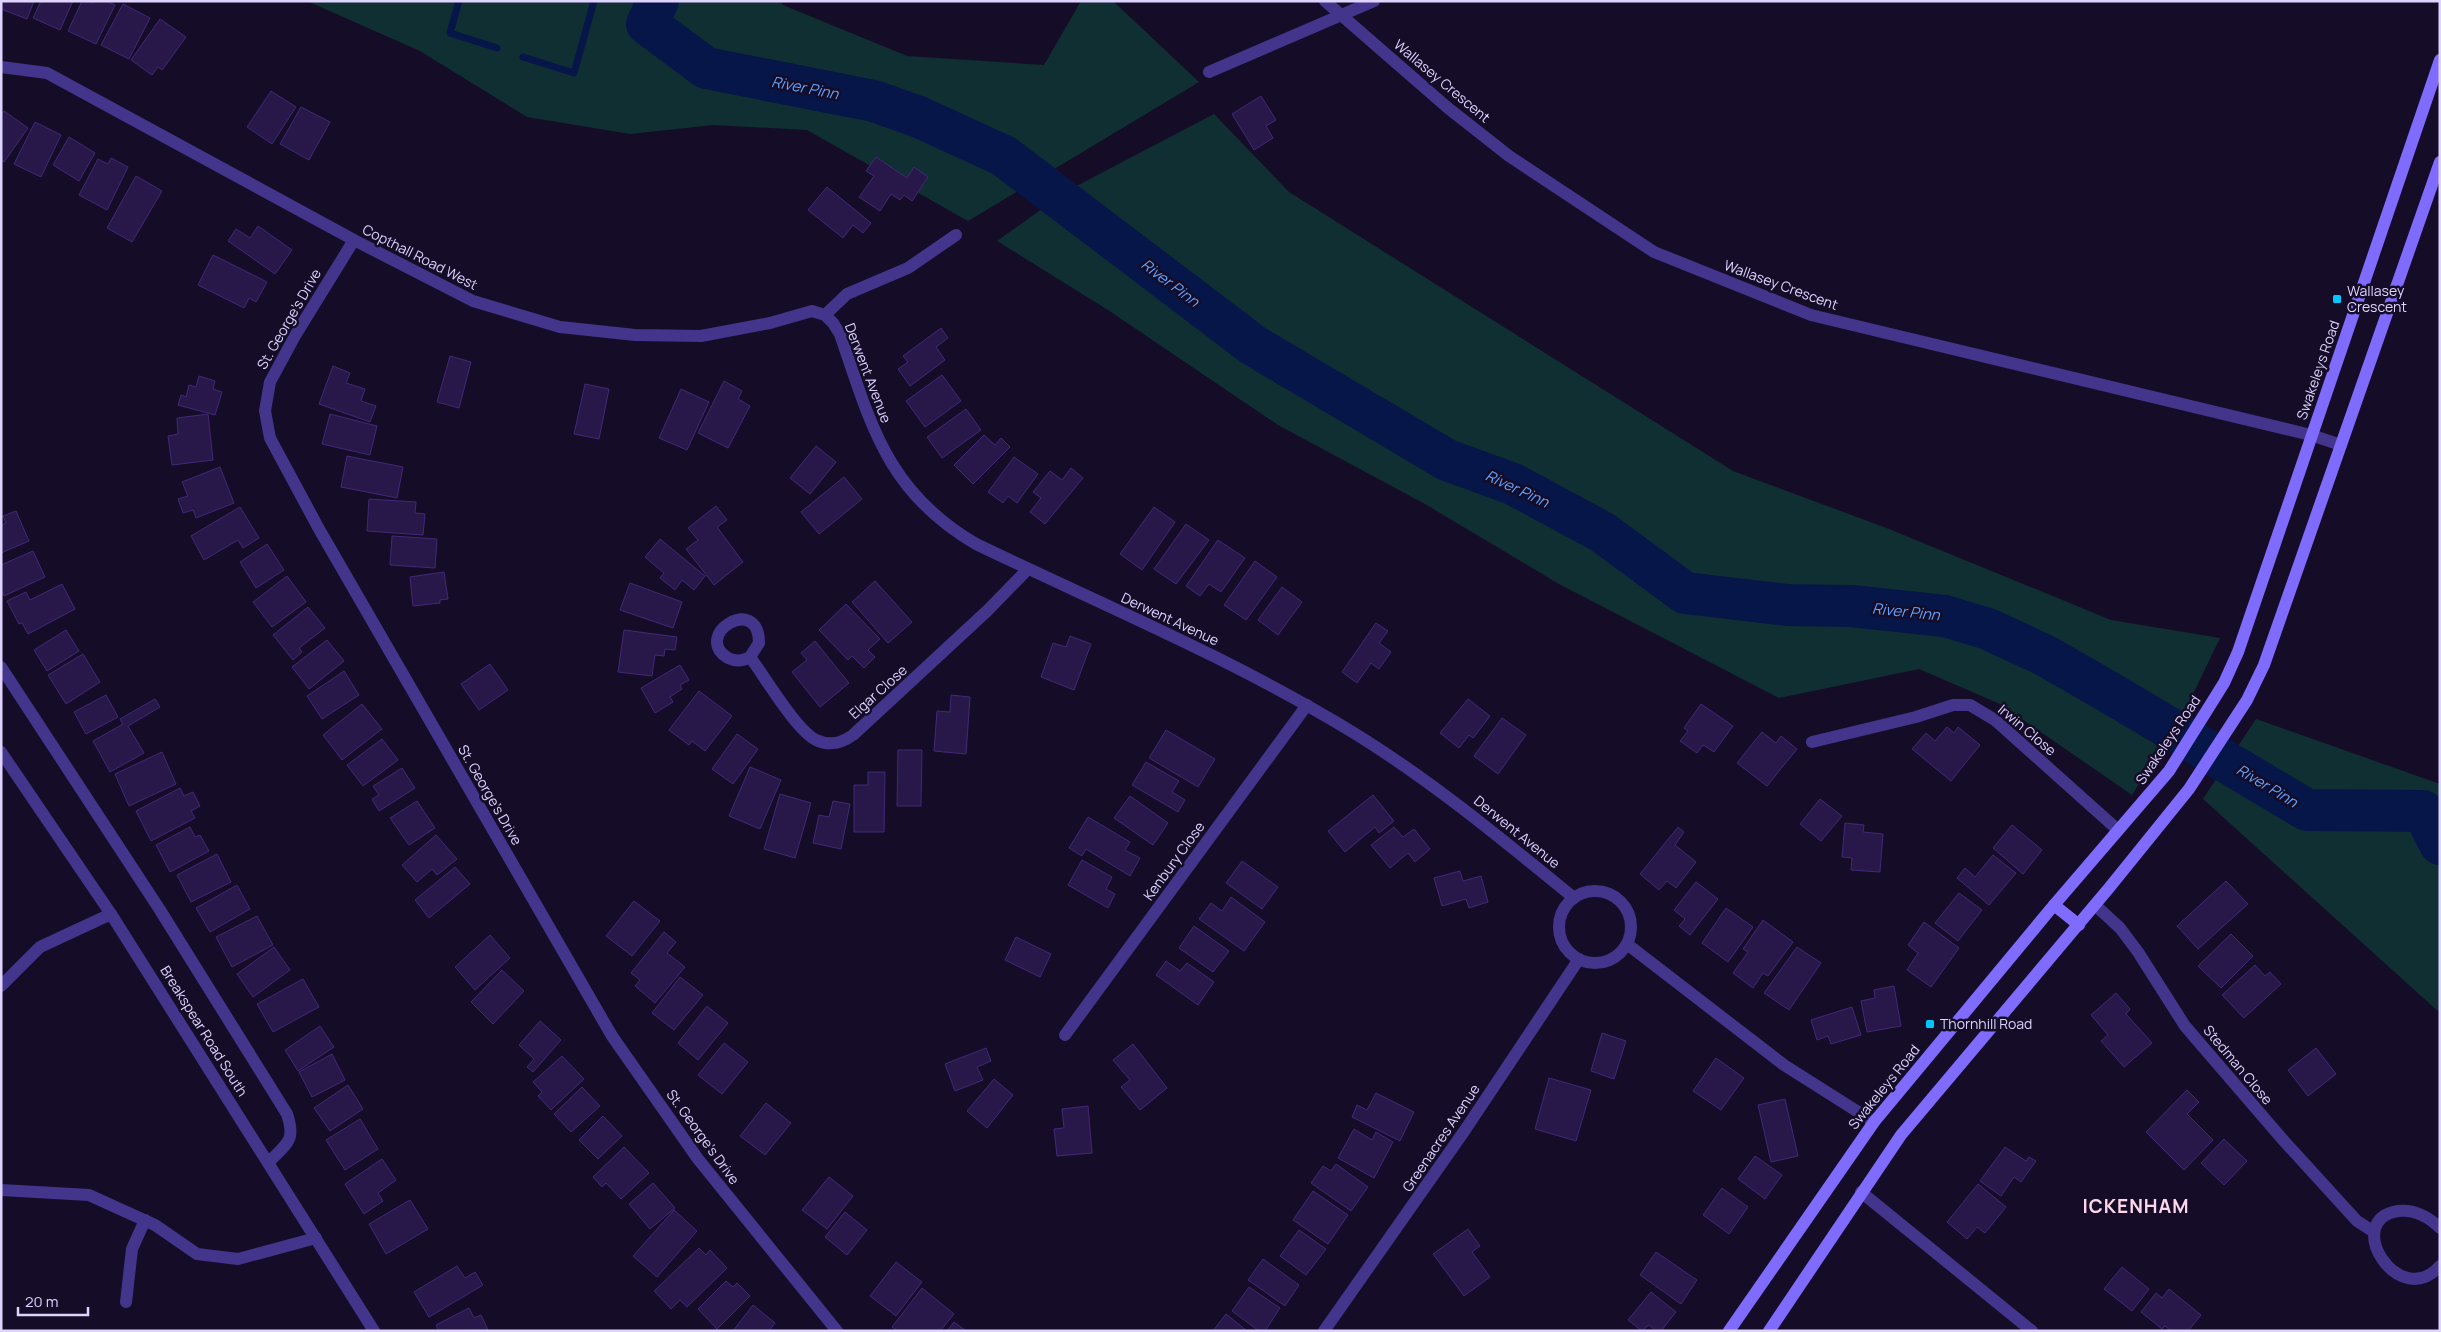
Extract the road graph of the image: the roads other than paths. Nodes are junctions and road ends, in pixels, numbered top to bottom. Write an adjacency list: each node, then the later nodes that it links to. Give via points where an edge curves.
1 (1325, 1): 3 (street, Wallasey Crescent)
2 (1374, 1): 3 (street)
3 (1342, 14): 6 (street); 11 (street, Wallasey Crescent, via 1448,108 1509,156 1654,252 1811,315)
4 (2440, 60): 11 (main road, Swakeleys Road)
5 (1, 67): 9 (street, Copthall Road West, via 47,73)
6 (1209, 72)
7 (2440, 162): 12 (main road)
8 (956, 235): 10 (street, via 908,268 847,294)
9 (354, 240): 10 (street, Copthall Road West, via 473,301 560,327 635,335 702,336 812,311); 40 (street, St. George's Drive, via 270,382 265,411 270,438 324,538 612,1036 698,1159)
10 (825, 315): 13 (street, Derwent Avenue, via 840,334 884,452 909,490 958,533)
11 (2312, 435): 12 (street, Wallasey Crescent); 19 (main road, Swakeleys Road, via 2238,652 2224,683 2169,771)
12 (2341, 444): 22 (main road, via 2264,665 2235,719 2189,789)
13 (1028, 569): 14 (street, Elgar Close, via 912,681 853,735 840,742 824,743 809,735); 16 (street, Derwent Avenue, via 1220,658)
14 (750, 657)
15 (1, 667): 30 (street, via 160,910 287,1114 292,1131 288,1142)
16 (1307, 705): 20 (street, Derwent Avenue, via 1355,733 1459,804); 28 (street, Kenbury Close)
17 (1812, 742): 19 (street, Irwin Close, via 1953,705 1970,706 1995,720)
18 (1, 752): 23 (street, Breakspear Road South)
19 (2118, 830): 21 (main road, Swakeleys Road)
20 (1574, 898): 25 (street, via 1598,890 1620,900 1628,910 1631,922); 26 (street, via 1560,918 1559,931 1570,953)
21 (2054, 905): 24 (main road); 29 (main road, Swakeleys Road)
22 (2095, 905): 24 (main road); 35 (street, Stedman Close, via 2120,928 2150,968 2185,1026 2284,1142 2357,1221)
23 (111, 914): 27 (street, via 40,947); 30 (street, Breakspear Road South)
24 (2079, 925): 32 (main road, via 1901,1135)
25 (1627, 944): 26 (street, via 1620,954 1609,960 1596,963); 29 (street, via 1784,1065)
26 (1579, 959): 41 (street, Greenacres Avenue, via 1465,1130)
27 (1, 986)
28 (1065, 1035)
29 (1874, 1122): 42 (main road, Swakeleys Road)
30 (269, 1162): 36 (street, Breakspear Road South)
31 (1, 1190): 33 (street, via 89,1195)
32 (1861, 1192): 43 (main road); 44 (street)
33 (145, 1220): 36 (street, via 197,1254 238,1259); 38 (street, via 132,1249)
34 (2440, 1228): 35 (street, via 2420,1214 2405,1211 2390,1213)
35 (2374, 1232): 37 (street, via 2374,1242 2381,1259 2406,1278 2421,1278)
36 (316, 1238): 39 (street, Breakspear Road South)
37 (2440, 1266)
38 (126, 1302)
39 (374, 1331)
40 (837, 1331)
41 (1324, 1331)
42 (1729, 1331)
43 (1769, 1331)
44 (2032, 1331)

